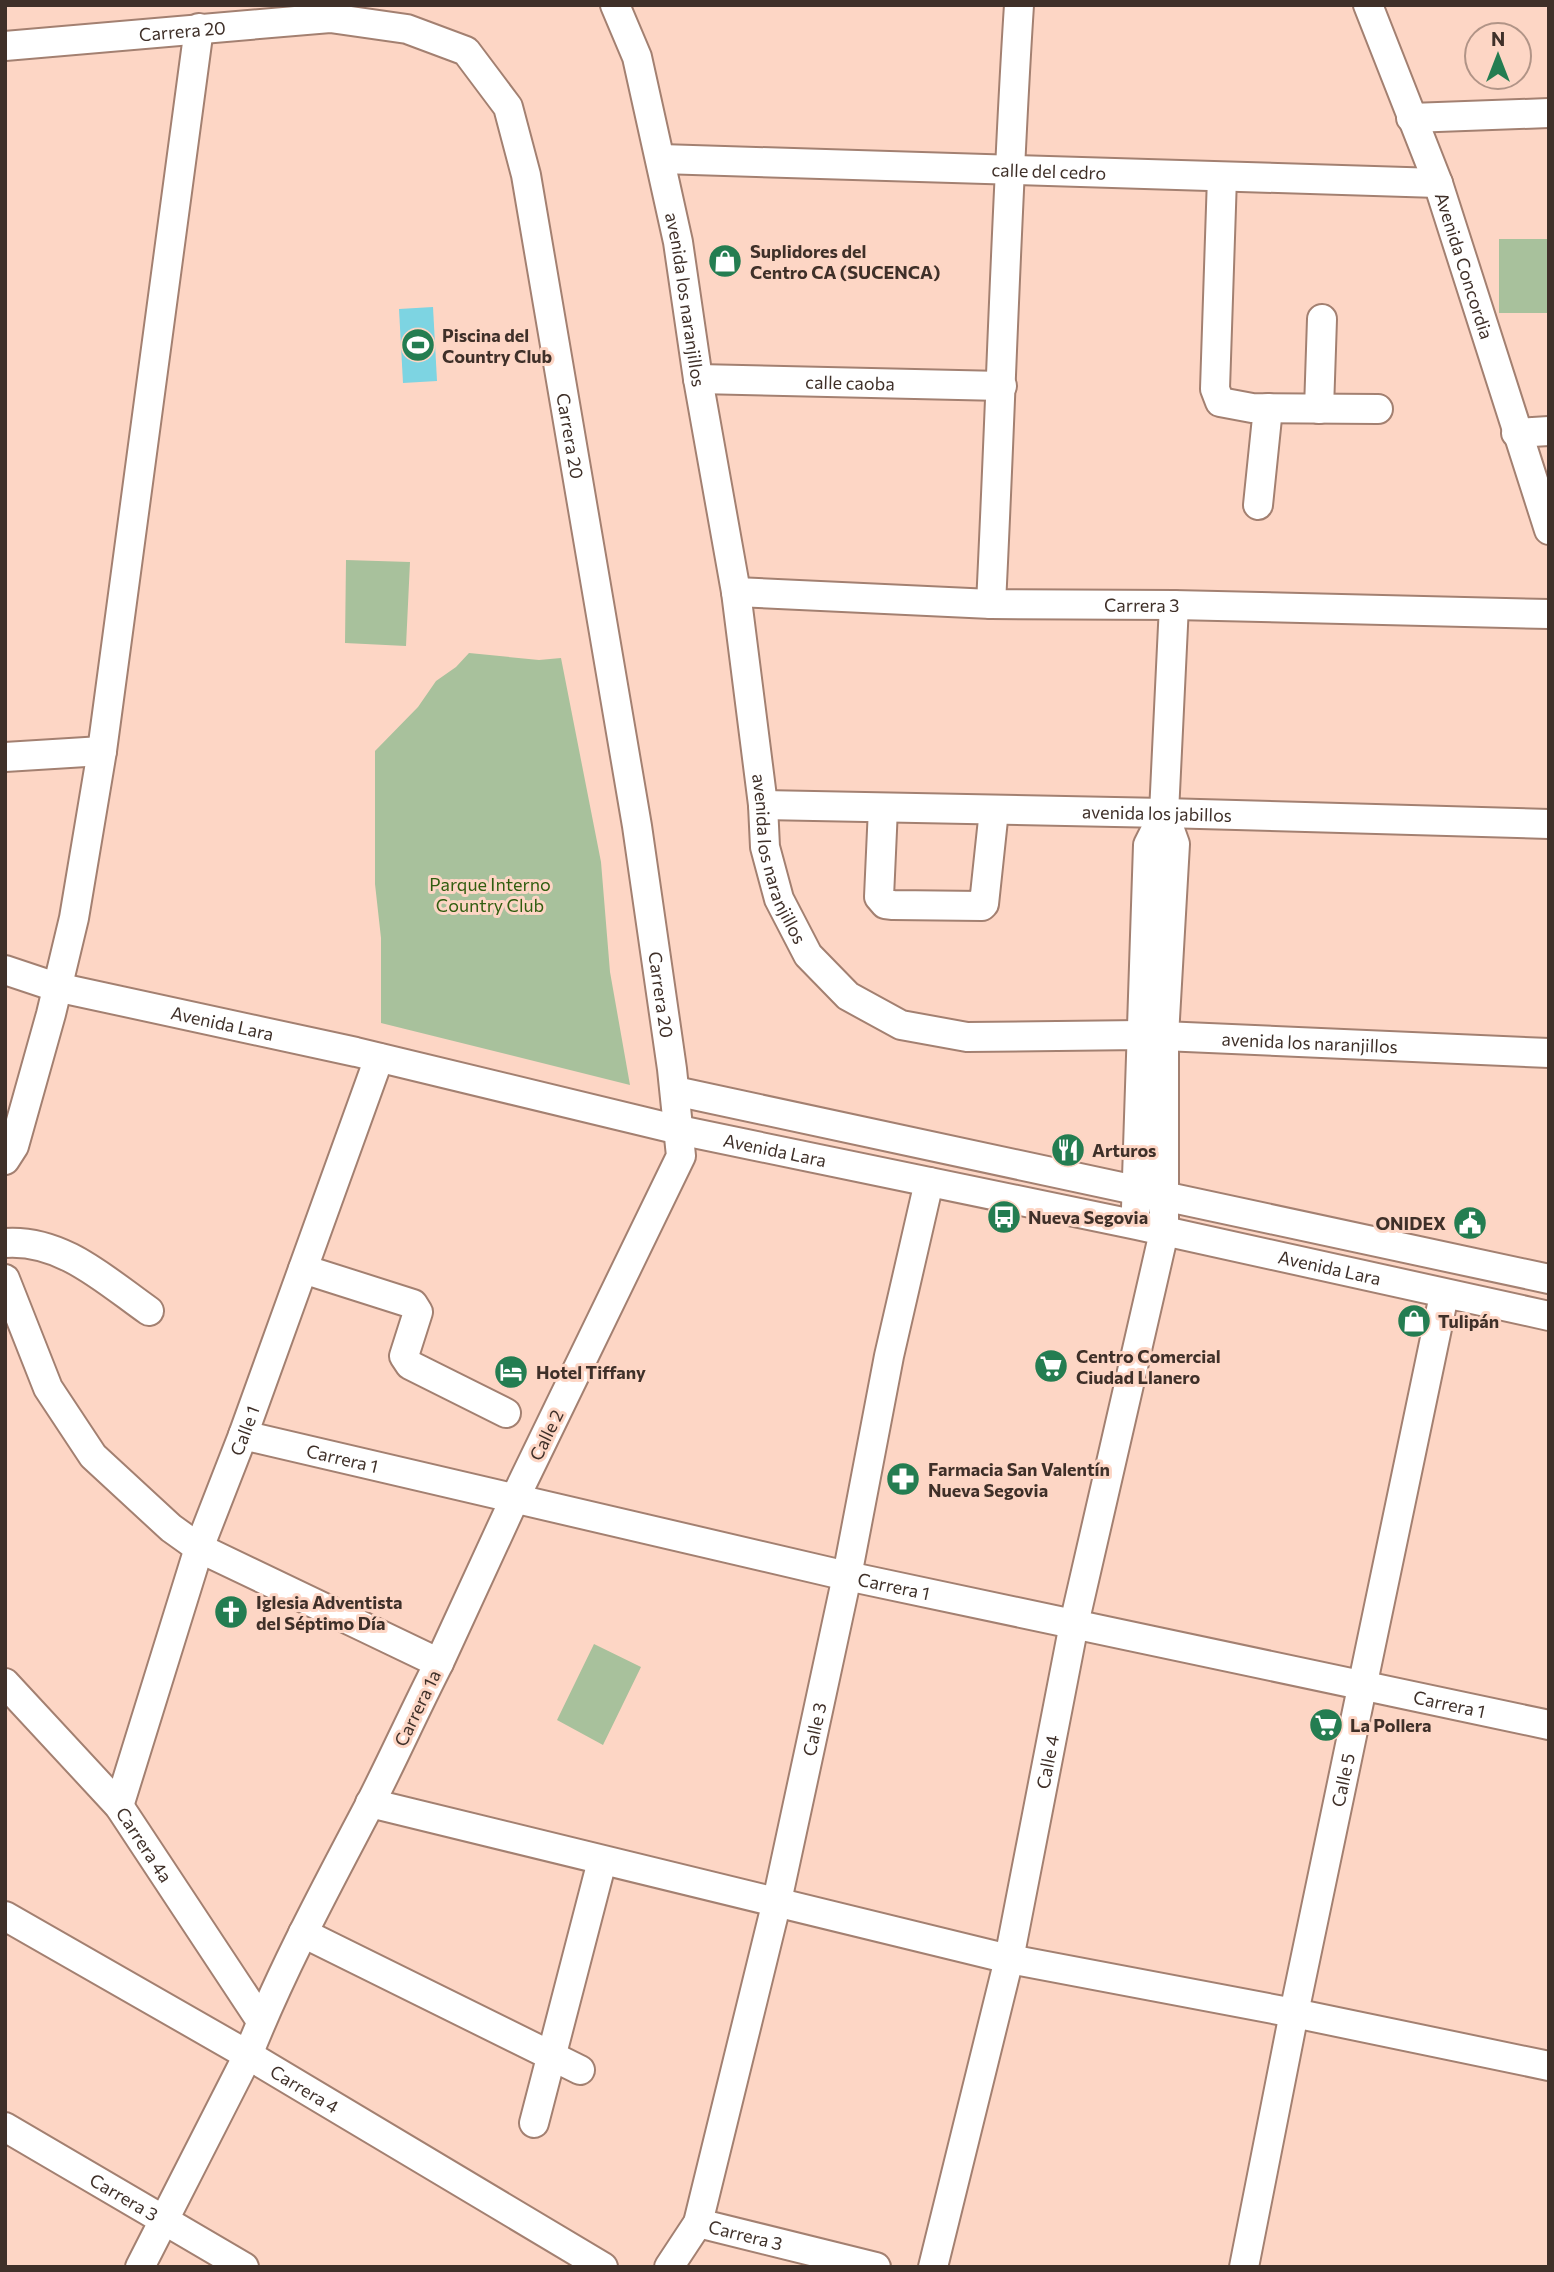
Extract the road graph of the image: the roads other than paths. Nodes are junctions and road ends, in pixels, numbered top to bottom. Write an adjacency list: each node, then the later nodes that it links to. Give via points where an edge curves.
1 (615, 5): 8 (street, avenida los naranjillos, via 637,57)
2 (1019, 5): 9 (street)
3 (1368, 5): 7 (street, Avenida Concordia)
4 (200, 28): 5 (street, Carrera 20); 26 (street); 38 (street, Carrera 20, via 330,18 407,29 466,51 508,107 526,175 625,758)
5 (5, 46)
6 (1549, 113): 7 (street)
7 (1411, 118): 11 (street, Avenida Concordia)
8 (661, 159): 9 (street, calle del cedro); 13 (street, avenida los naranjillos)
9 (1008, 170): 10 (street, calle del cedro); 14 (street)
10 (1222, 177): 11 (street, calle del cedro); 15 (street, via 1214,388 1220,402)
11 (1438, 183): 19 (street, Avenida Concordia)
12 (1322, 319): 16 (street)
13 (698, 379): 14 (street, calle caoba); 22 (street, avenida los naranjillos)
14 (1002, 386): 23 (street)
15 (1268, 408): 16 (street); 20 (street)
16 (1319, 409): 17 (street)
17 (1378, 409)
18 (1549, 431): 19 (street)
19 (1516, 433): 21 (street, Avenida Concordia)
20 (1258, 505)
21 (1549, 530)
22 (736, 592): 23 (street, Carrera 3); 28 (street, avenida los naranjillos)
23 (991, 604): 24 (street, Carrera 3)
24 (1174, 605): 25 (street, Carrera 3); 31 (street)
25 (1549, 614)
26 (102, 751): 27 (street); 34 (street, via 74,918)
27 (5, 757)
28 (764, 806): 29 (street, avenida los jabillos); 35 (street, avenida los naranjillos, via 765,847 779,899 808,956 848,996 901,1025 967,1037)
29 (883, 808): 30 (street, avenida los jabillos); 30 (street, via 879,897 884,904 893,905 982,906)
30 (994, 810): 31 (street, avenida los jabillos)
31 (1164, 813): 32 (street, avenida los jabillos); 35 (street, via 1148,845)
32 (1549, 824)
33 (5, 970): 34 (street, Avenida Lara)
34 (56, 987): 37 (street, Avenida Lara); 40 (street, via 14,1146)
35 (1152, 1035): 36 (street, avenida los naranjillos); 42 (street); 43 (street, Calle 4)
36 (1549, 1053)
37 (379, 1058): 39 (street, Avenida Lara); 47 (street, Calle 1)
38 (675, 1091): 39 (street, Carrera 20); 42 (street, Avenida Lara)
39 (679, 1130): 41 (street, Avenida Lara); 55 (street, Calle 2, via 681,1156)
40 (5, 1160)
41 (929, 1182): 44 (street, Avenida Lara); 57 (street, Calle 3)
42 (1135, 1191): 43 (street, Avenida Lara); 44 (street)
43 (1164, 1197): 46 (street, Calle 4); 49 (street, Avenida Lara)
44 (1137, 1225): 46 (street, Avenida Lara)
45 (5, 1243): 51 (street, via 43,1246 71,1257)
46 (1162, 1244): 50 (street, Avenida Lara); 58 (street, Calle 4)
47 (303, 1269): 53 (street, via 413,1304 418,1312 404,1356 410,1364); 54 (street, Calle 1)
48 (5, 1279): 56 (street, Carrera 1a, via 48,1388 93,1456)
49 (1549, 1279)
50 (1444, 1295): 52 (street, Avenida Lara); 61 (street, Calle 5)
51 (149, 1311)
52 (1549, 1316)
53 (506, 1413)
54 (243, 1435): 55 (street, Carrera 1); 56 (street, Calle 1)
55 (515, 1498): 57 (street, Carrera 1); 59 (street, Calle 2)
56 (199, 1548): 59 (street, Carrera 1a); 64 (street, Calle 1)
57 (847, 1576): 58 (street, Carrera 1); 66 (street, Calle 3)
58 (1074, 1624): 61 (street, Carrera 1); 69 (street, Calle 4)
59 (439, 1662): 63 (street, Carrera 1a)
60 (5, 1683): 64 (street, Carrera 4a)
61 (1364, 1687): 62 (street, Carrera 1); 70 (street, Calle 5)
62 (1549, 1725)
63 (370, 1803): 65 (street); 68 (street, Carrera 1a)
64 (119, 1806): 71 (street, Carrera 4a)
65 (602, 1861): 66 (street); 73 (street)
66 (777, 1901): 69 (street); 79 (street, Calle 3)
67 (5, 1916): 72 (street, Carrera 4)
68 (303, 1933): 71 (street, Carrera 1a); 73 (street)
69 (1009, 1959): 70 (street); 85 (street, Calle 4)
70 (1294, 2013): 74 (street); 86 (street, Calle 5)
71 (261, 2021): 72 (street, Carrera 1a)
72 (248, 2054): 78 (street, Carrera 1a); 82 (street, Carrera 4)
73 (552, 2054): 75 (street); 76 (street)
74 (1549, 2066)
75 (580, 2070)
76 (534, 2123)
77 (5, 2127): 78 (street, Carrera 3)
78 (163, 2219): 80 (street, Carrera 1a); 81 (street, Carrera 3)
79 (698, 2223): 83 (street, Calle 3); 84 (street, Carrera 3)
80 (139, 2267)
81 (244, 2267)
82 (603, 2267)
83 (669, 2267)
84 (876, 2267)
85 (933, 2267)
86 (1244, 2267)

